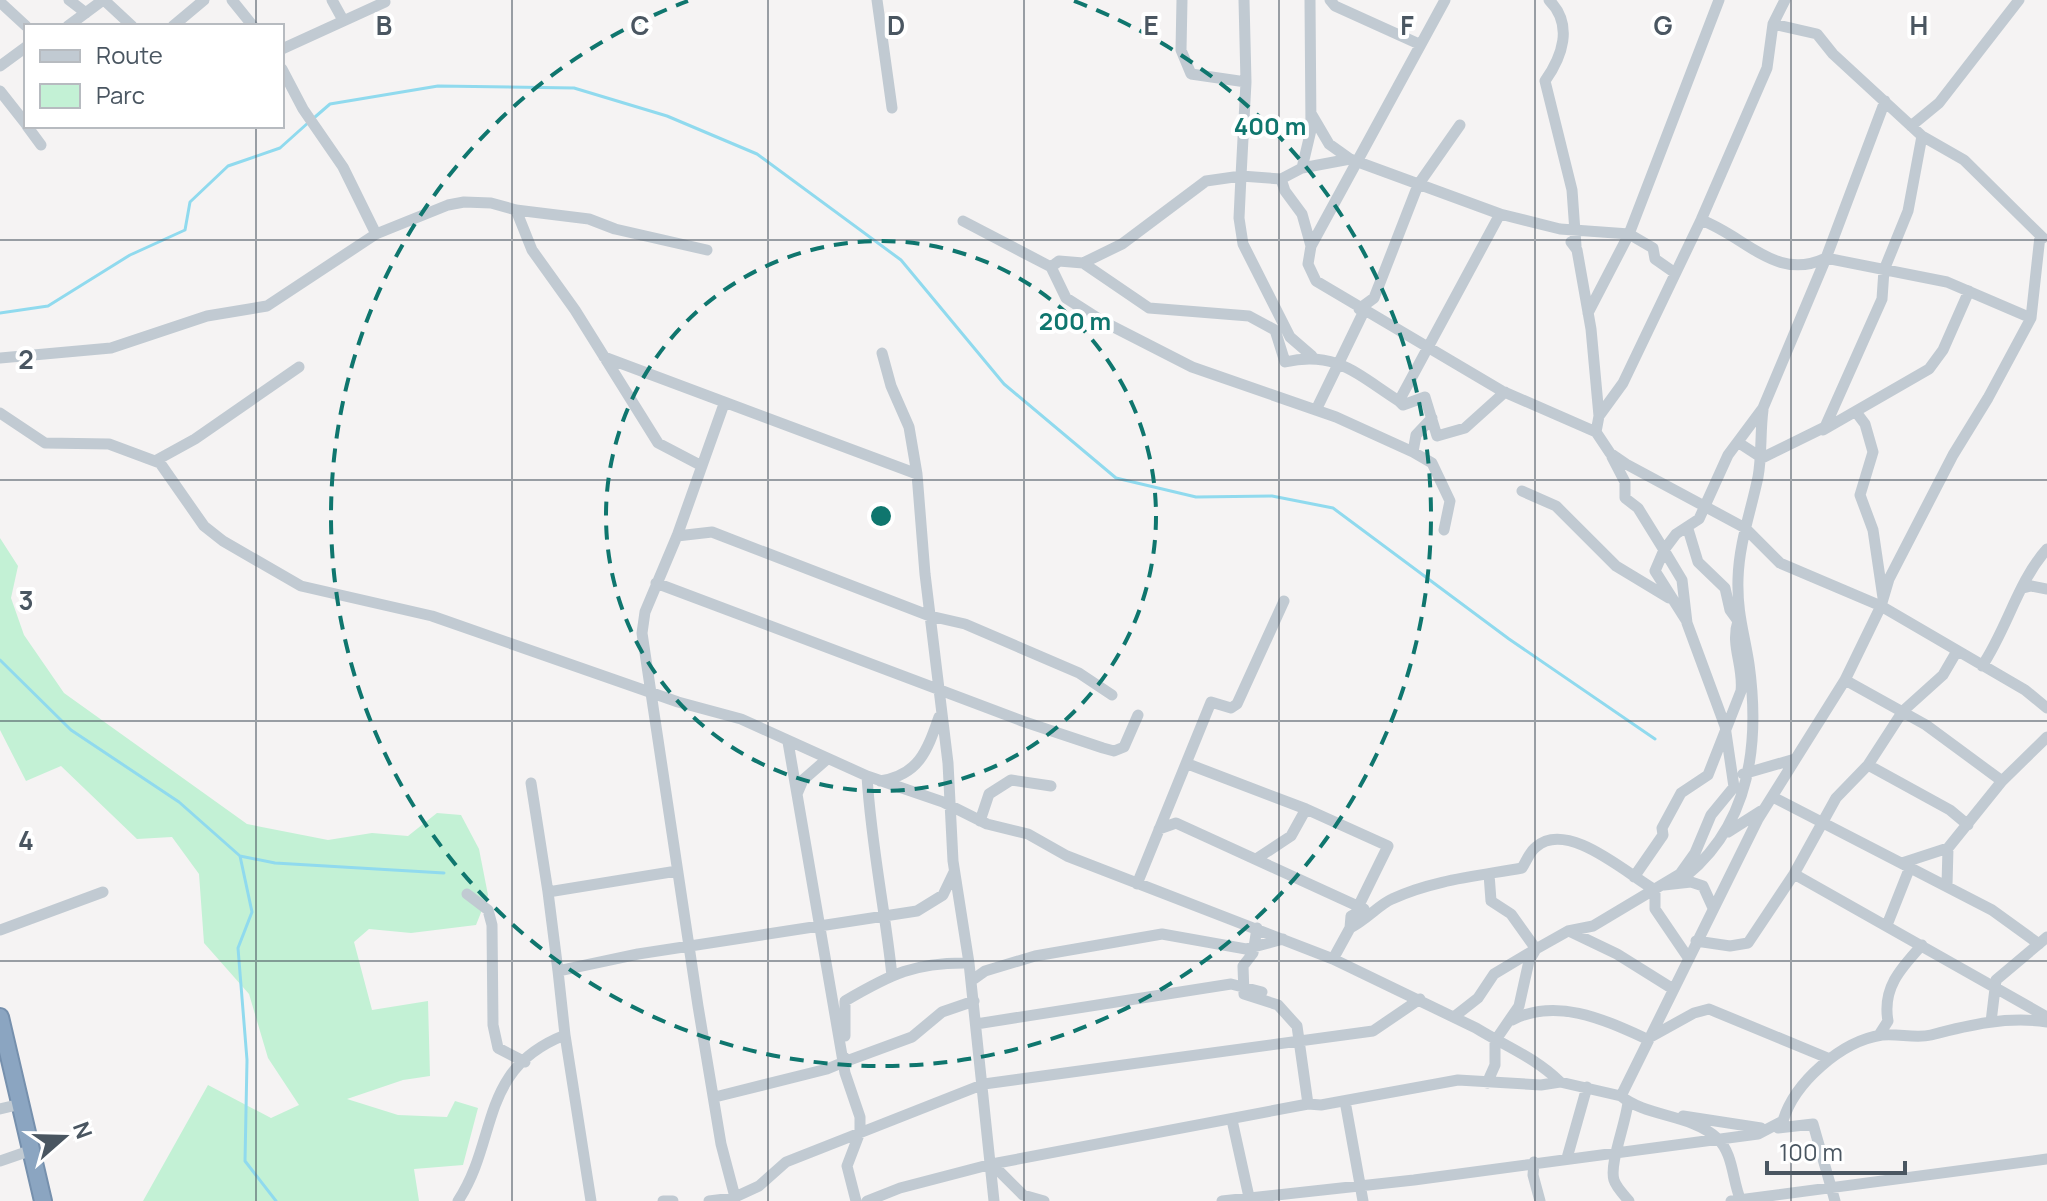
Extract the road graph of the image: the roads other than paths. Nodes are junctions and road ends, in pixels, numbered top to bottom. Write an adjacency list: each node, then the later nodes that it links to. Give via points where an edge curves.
1 (69, 0): 18 (street)
2 (103, 0): 18 (street); 22 (street)
3 (204, 0): 23 (street)
4 (232, 0): 24 (street)
5 (332, 0): 19 (street)
6 (877, 0): 34 (street)
7 (1182, 0): 31 (street, via 1181,50 1191,74)
8 (1244, 0): 31 (street)
9 (1310, 0): 35 (street)
10 (1330, 0): 26 (street)
11 (1445, 0): 26 (street)
12 (1549, 0): 52 (street, via 1559,11 1565,33 1554,70 1545,81 1572,190)
13 (1719, 0): 54 (street)
14 (1783, 0): 25 (street)
15 (2019, 0): 38 (street, via 1939,103)
16 (0, 2): 20 (street)
17 (385, 2): 19 (street)
18 (86, 13): 21 (street)
19 (343, 20): 28 (street)
20 (24, 24)
21 (71, 24)
22 (130, 24)
23 (175, 24)
24 (251, 24)
25 (1773, 24): 33 (street, via 1817,34); 49 (street, via 1767,68)
26 (1419, 44): 42 (street)
27 (24, 48): 29 (street)
28 (284, 48)
29 (0, 66)
30 (284, 73): 53 (street, via 343,167)
31 (1246, 82): 44 (street)
32 (0, 91): 36 (street)
33 (1885, 101): 38 (street); 59 (street)
34 (892, 108)
35 (1311, 112): 42 (street, via 1329,144); 43 (street)
36 (24, 121)
37 (1460, 125): 46 (street)
38 (1911, 126): 40 (street)
39 (29, 128): 41 (street)
40 (1922, 136): 55 (street, via 1964,160); 62 (street, via 1908,211)
41 (41, 145)
42 (1352, 160): 43 (street); 46 (street); 56 (street)
43 (1302, 168): 45 (street)
44 (1241, 176): 45 (street); 60 (street, via 1206,181 1122,244); 70 (street, via 1243,244 1290,337)
45 (1281, 179): 56 (street, via 1302,214)
46 (1418, 185): 48 (street); 65 (street, via 1374,298)
47 (516, 210): 53 (street, via 491,203 456,203); 58 (street, via 589,219); 71 (street, via 532,250)
48 (1500, 214): 51 (street); 68 (street)
49 (1701, 220): 59 (street, via 1768,258 1798,268); 63 (street)
50 (963, 221): 61 (street)
51 (1560, 229): 52 (street); 57 (street)
52 (1573, 230): 54 (street); 57 (street)
53 (376, 234): 72 (street, via 262,307 207,316 151,337 82,353)
54 (1629, 234): 63 (street, via 1653,248 1655,259); 66 (street)
55 (2044, 238): 67 (street)
56 (1311, 246): 65 (street, via 1310,274)
57 (1576, 246): 66 (street)
58 (707, 250)
59 (1826, 258): 62 (street); 78 (street)
60 (1083, 263): 61 (street, via 1059,261); 70 (street, via 1149,308 1249,316 1275,330 1285,362)
61 (1051, 267): 79 (street, via 1066,298 1102,321 1192,367)
62 (1884, 270): 64 (street); 84 (street, via 1875,318)
63 (1675, 273): 82 (street, via 1623,383)
64 (1969, 291): 67 (street); 80 (street, via 1929,369)
65 (1362, 310): 68 (street); 73 (street)
66 (1588, 313): 82 (street)
67 (2031, 318): 106 (street, via 1953,455)
68 (1427, 348): 75 (street); 76 (street)
69 (882, 353): 92 (street, via 909,427)
70 (1312, 356): 73 (street)
71 (604, 357): 77 (street); 91 (street, via 658,443)
72 (0, 358)
73 (1338, 363): 76 (street); 79 (street)
74 (299, 367): 90 (street)
75 (1505, 392): 83 (street, via 1465,428 1437,436); 85 (street)
76 (1399, 401): 83 (street, via 1403,405 1425,397)
77 (724, 404): 91 (street); 92 (street)
78 (1763, 408): 86 (street); 89 (street)
79 (1316, 410): 87 (street)
80 (1856, 412): 84 (street); 106 (street, via 1873,452 1860,495 1873,530)
81 (0, 413): 90 (street, via 45,443 109,444)
82 (1599, 416): 85 (street)
83 (1432, 418): 87 (street, via 1416,435)
84 (1823, 430): 89 (street)
85 (1596, 432): 88 (street)
86 (1739, 443): 89 (street); 94 (street)
87 (1413, 452): 97 (street, via 1432,463 1450,501)
88 (1610, 453): 94 (street); 100 (street, via 1625,482 1625,498 1638,508)
89 (1758, 458): 95 (street)
90 (155, 461): 114 (street, via 199,519 223,541 301,586 432,616)
91 (700, 465): 98 (street)
92 (917, 474): 107 (street)
93 (1522, 491): 104 (street, via 1556,506 1616,566)
94 (1706, 504): 95 (street); 96 (street)
95 (1745, 528): 106 (street, via 1780,563); 108 (street)
96 (1688, 529): 100 (street, via 1676,534); 108 (street, via 1698,562 1725,588)
97 (1444, 530)
98 (677, 536): 101 (street); 107 (street, via 712,532)
99 (2047, 549): 102 (street, via 2030,567)
100 (1664, 550): 104 (street, via 1655,571); 109 (street, via 1682,580)
101 (656, 583): 113 (street); 114 (street, via 642,633)
102 (2023, 588): 103 (street); 111 (street)
103 (2047, 589)
104 (1669, 598): 109 (street)
105 (1284, 601): 125 (street, via 1237,704 1211,702)
106 (1882, 602): 110 (street); 112 (street)
107 (930, 616): 113 (street); 115 (street, via 965,624 1079,673)
108 (1738, 621): 120 (street, via 1734,640 1743,678); 127 (street, via 1752,689)
109 (1687, 623): 120 (street)
110 (1957, 651): 111 (street); 117 (street, via 1943,675)
111 (1982, 666): 116 (street)
112 (1845, 680): 117 (street); 124 (street)
113 (938, 687): 118 (street); 119 (street, via 1114,751 1124,747)
114 (654, 692): 122 (street, via 741,719); 146 (street)
115 (1112, 695)
116 (2047, 708)
117 (1903, 711): 126 (street); 130 (street)
118 (941, 713): 129 (street, via 925,756 915,767 905,776); 135 (street)
119 (1138, 715)
120 (1727, 733): 128 (street); 150 (street, via 1708,775 1681,793 1663,835)
121 (2047, 737): 130 (street)
122 (788, 742): 123 (street); 133 (street)
123 (827, 759): 129 (street); 133 (street, via 803,780)
124 (1795, 759): 127 (street); 134 (street)
125 (1188, 764): 136 (street); 141 (street)
126 (1868, 765): 139 (street); 140 (street)
127 (1749, 773): 128 (street); 142 (street)
128 (1734, 776): 153 (street, via 1730,795 1711,815 1689,864)
129 (873, 778): 135 (street); 161 (street, via 871,843)
130 (2002, 781): 140 (street)
131 (531, 783): 155 (street)
132 (1051, 786): 138 (street, via 1011,780 989,794)
133 (797, 794): 162 (street)
134 (1773, 797): 137 (street); 139 (street)
135 (950, 808): 138 (street); 147 (street)
136 (1306, 809): 144 (street, via 1291,836); 159 (street, via 1388,846 1359,905)
137 (1765, 809): 142 (street); 158 (street)
138 (980, 821): 151 (street, via 1028,834)
139 (1822, 821): 145 (street); 149 (street)
140 (1968, 825): 143 (street)
141 (1159, 829): 144 (street, via 1176,823); 151 (street)
142 (1726, 833): 153 (street, via 1703,862)
143 (1948, 848): 145 (street); 152 (street)
144 (1256, 859): 159 (street)
145 (1906, 865): 152 (street); 163 (street)
146 (677, 871): 155 (street); 172 (street)
147 (954, 871): 157 (street); 160 (street)
148 (1489, 874): 150 (street, via 1522,868 1536,846 1554,838 1579,842); 165 (street, via 1428,884 1387,901); 174 (street, via 1491,901 1511,914)
149 (1794, 874): 163 (street); 170 (street, via 1748,943)
150 (1634, 877): 153 (street)
151 (1137, 884): 164 (street)
152 (1947, 885): 169 (street)
153 (1659, 887): 158 (street, via 1691,882 1703,886); 167 (street, via 1593,926); 176 (street, via 1655,909)
154 (103, 892): 166 (street)
155 (548, 892): 178 (street)
156 (467, 894): 199 (street, via 488,910 492,925 498,1048)
157 (936, 900): 160 (street); 161 (street, via 917,911)
158 (1713, 908): 170 (street)
159 (1364, 909): 165 (street, via 1351,916)
160 (959, 910): 177 (street)
161 (886, 916): 162 (street); 179 (street)
162 (819, 925): 172 (street); 200 (street)
163 (1887, 925): 171 (street)
164 (1257, 928): 168 (street); 173 (street)
165 (1350, 928): 175 (street)
166 (0, 930)
167 (1568, 931): 174 (street); 183 (street)
168 (1284, 939): 173 (street); 175 (street)
169 (2043, 940): 182 (street)
170 (1696, 941): 176 (street)
171 (1922, 945): 182 (street); 194 (street, via 1897,973 1885,1007 1888,1021)
172 (689, 948): 178 (street); 205 (street)
173 (1254, 948): 180 (street, via 1162,934 1035,956 985,971); 181 (street, via 1243,966)
174 (1536, 949): 187 (street, via 1503,967); 189 (street, via 1519,1006)
175 (1333, 959): 185 (street)
176 (1689, 959): 183 (street)
177 (969, 963): 179 (street, via 931,962); 180 (street)
178 (558, 971): 193 (street)
179 (892, 976): 200 (street, via 845,1001)
180 (971, 981): 186 (street)
181 (1244, 986): 184 (street); 191 (street); 197 (street, via 1244,994 1286,1013 1297,1026)
182 (1994, 986): 188 (street); 190 (street)
183 (1673, 989): 195 (street)
184 (1262, 992)
185 (1420, 999): 187 (street); 197 (street, via 1373,1031)
186 (974, 1001): 191 (street); 200 (street, via 942,1012 912,1037)
187 (1455, 1016): 196 (street)
188 (2047, 1020): 190 (street)
189 (1509, 1021): 195 (street, via 1524,1014 1577,1010); 196 (street)
190 (1991, 1022): 194 (street, via 1929,1036)
191 (976, 1024): 203 (street)
192 (1, 1025): 208 (highway)
193 (565, 1035): 199 (street, via 546,1042); 229 (street)
194 (1879, 1035): 198 (street)
195 (1647, 1039): 198 (street, via 1709,1009); 206 (street)
196 (1495, 1041): 201 (street, via 1532,1058); 202 (street)
197 (1297, 1043): 203 (street); 209 (street)
198 (1830, 1059): 213 (street, via 1795,1095 1783,1121)
199 (525, 1062): 228 (street, via 499,1088 480,1155)
200 (844, 1062): 205 (street); 214 (street)
201 (1560, 1082): 202 (street); 204 (street)
202 (1487, 1083): 207 (street, via 1434,1082)
203 (984, 1084): 214 (street); 222 (street)
204 (1587, 1087): 206 (street); 218 (street)
205 (715, 1097): 225 (street)
206 (1624, 1099): 211 (street); 217 (street, via 1625,1131)
207 (1345, 1101): 209 (street); 223 (street)
208 (21, 1104): 210 (street); 216 (highway)
209 (1308, 1104): 212 (street)
210 (0, 1109)
211 (1665, 1114): 213 (street); 215 (street)
212 (1232, 1120): 222 (street); 226 (street)
213 (1773, 1129): 215 (street); 224 (street, via 1813,1124)
214 (860, 1132): 225 (street, via 786,1162 759,1186); 233 (street, via 847,1166)
215 (1717, 1138): 217 (street); 241 (street, via 1732,1165)
216 (32, 1150): 220 (street); 227 (highway)
217 (1616, 1151): 218 (street); 240 (street, via 1614,1182)
218 (1567, 1158): 221 (street)
219 (2047, 1159): 224 (street)
220 (0, 1161)
221 (1534, 1162): 223 (street); 239 (street)
222 (992, 1164): 234 (street); 235 (street); 236 (street, via 1023,1195)
223 (1361, 1186): 226 (street); 238 (street)
224 (1833, 1188): 241 (street); 242 (street)
225 (735, 1197): 232 (street)
226 (1249, 1197): 237 (street)
227 (43, 1201)
228 (458, 1201)
229 (591, 1201)
230 (663, 1201): 231 (street)
231 (673, 1201)
232 (709, 1201)
233 (856, 1201)
234 (867, 1201)
235 (994, 1201)
236 (1044, 1201)
237 (1222, 1201)
238 (1363, 1201)
239 (1540, 1201)
240 (1629, 1201)
241 (1737, 1201)
242 (1835, 1201)

